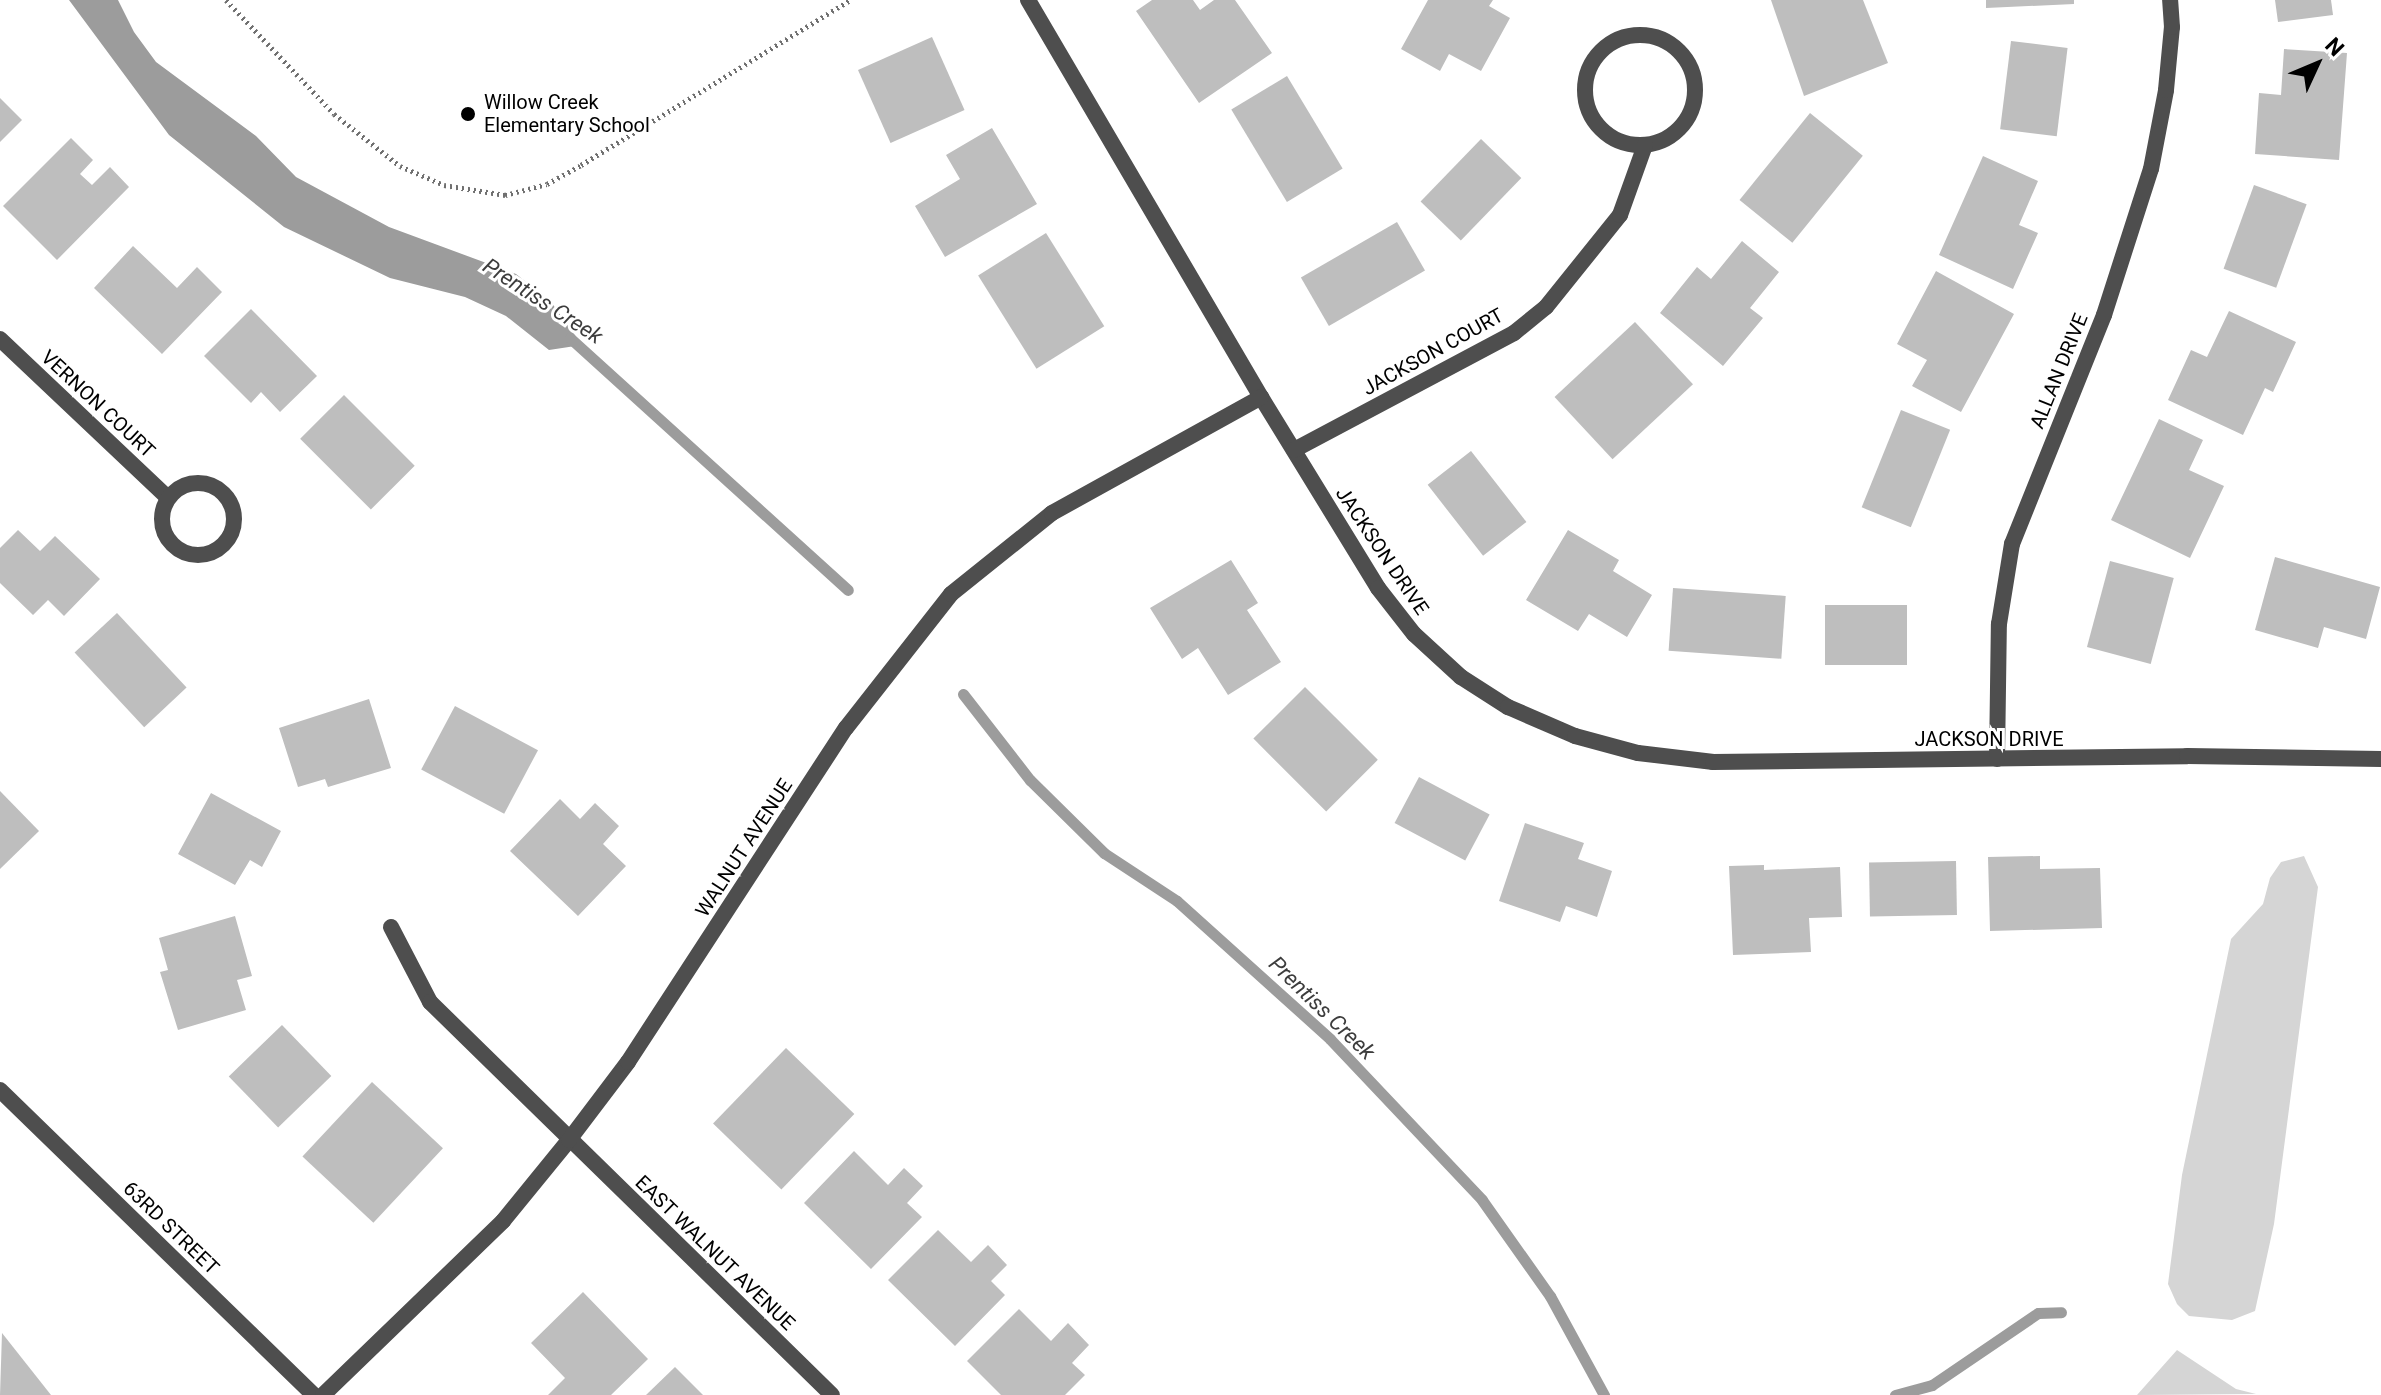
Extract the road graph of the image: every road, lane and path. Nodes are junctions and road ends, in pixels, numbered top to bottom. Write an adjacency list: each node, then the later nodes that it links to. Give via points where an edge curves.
1 (226, 0): 2 (path, via 334,114 400,166 444,185 505,195 547,184 581,165)
2 (850, 0)
3 (1028, 0): 7 (street, JACKSON DRIVE)
4 (2170, 0): 10 (street, ALLAN DRIVE, via 2166,90 2151,169 2104,315 2012,544 1999,624)
5 (1645, 145): 5 (street, via 1608,136 1587,105 1584,87 1599,53 1630,35 1648,35 1680,51 1696,83 1689,118 1662,141); 8 (street, JACKSON COURT, via 1620,215 1546,307 1514,333)
6 (0, 339): 9 (street, VERNON COURT)
7 (1261, 397): 8 (street, JACKSON DRIVE); 14 (street, WALNUT AVENUE, via 1052,513 951,594 846,728 628,1062)
8 (1294, 450): 10 (street, JACKSON DRIVE, via 1348,543 1414,634 1461,677 1508,707 1600,743 1713,762)
9 (168, 498): 9 (street, via 163,528 177,549 202,555 226,542 234,526 226,496 201,483 185,485)
10 (1997, 759): 11 (street, JACKSON DRIVE)
11 (2381, 759)
12 (391, 927): 14 (street, EAST WALNUT AVENUE, via 430,1002)
13 (0, 1090): 15 (street, 63RD STREET)
14 (569, 1140): 16 (street, WALNUT AVENUE, via 503,1221); 17 (street, EAST WALNUT AVENUE)
15 (314, 1395)
16 (323, 1395)
17 (832, 1395)

